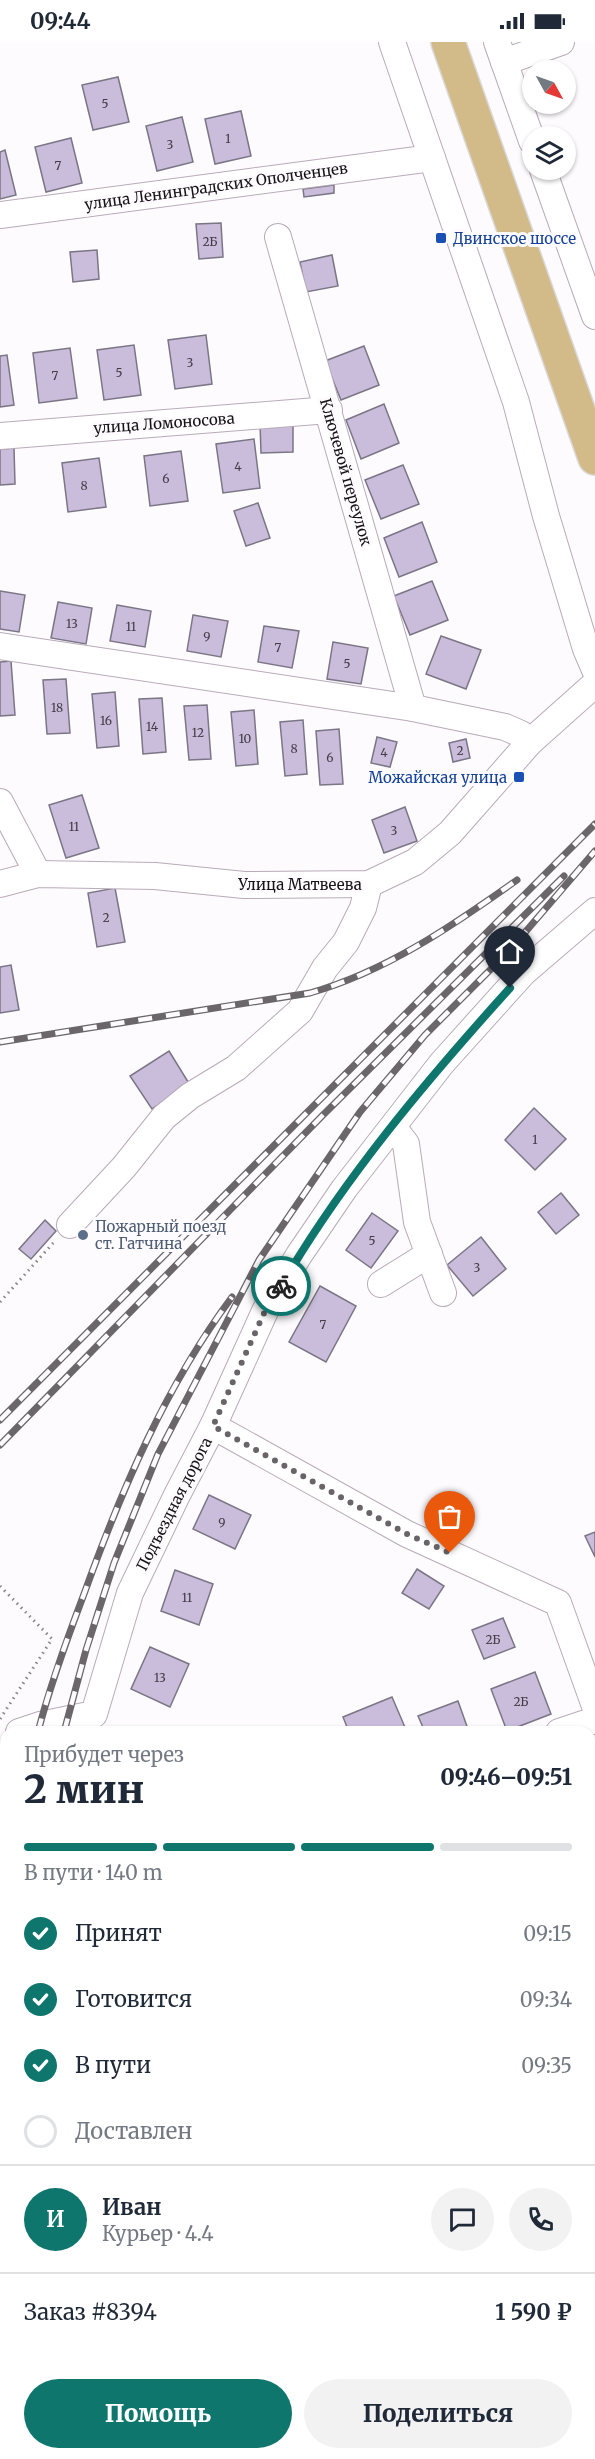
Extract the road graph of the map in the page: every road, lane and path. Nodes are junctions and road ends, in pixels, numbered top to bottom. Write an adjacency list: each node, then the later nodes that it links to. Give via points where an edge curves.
1 (392, 42): 6 (street)
2 (448, 42): 13 (main road)
3 (561, 42): 4 (street)
4 (501, 52): 5 (street)
5 (527, 126)
6 (432, 158): 8 (street, улица Ленинградских Ополченцев); 15 (street, via 516,402 549,527)
7 (547, 180): 10 (street)
8 (0, 215)
9 (278, 237): 11 (street, Ключевой переулок)
10 (595, 316)
11 (329, 410): 12 (street, улица Ломоносова); 17 (street, Ключевой переулок)
12 (0, 436)
13 (595, 458)
14 (0, 646): 17 (street)
15 (595, 669)
16 (595, 684): 18 (street, Улица Матвеева)
17 (413, 708): 18 (street, via 505,727)
18 (530, 742): 22 (street, Улица Матвеева, via 450,833 415,862)
19 (0, 802): 20 (street)
20 (38, 874): 21 (street, Улица Матвеева); 22 (street, Улица Матвеева, via 154,876 244,885)
21 (0, 884)
22 (369, 884): 25 (street, via 363,908 346,942 325,968 300,1011 236,1068 164,1117)
23 (595, 911): 24 (street, Подъездная дорога, via 524,973 442,1063)
24 (393, 1127): 26 (street, via 406,1144 417,1222); 30 (street, Подъездная дорога, via 344,1189 265,1311)
25 (70, 1225): 29 (path)
26 (429, 1254): 27 (street); 28 (street)
27 (381, 1284)
28 (443, 1293)
29 (0, 1302)
30 (213, 1426): 32 (street, via 407,1534 558,1603); 35 (street, Подъездная дорога, via 130,1593)
31 (0, 1586): 33 (path, via 52,1639)
32 (595, 1706)
33 (0, 1719)
34 (595, 1720): 37 (street)
35 (98, 1723): 36 (street, Подъездная дорога)
36 (37, 1726)
37 (577, 1726)

